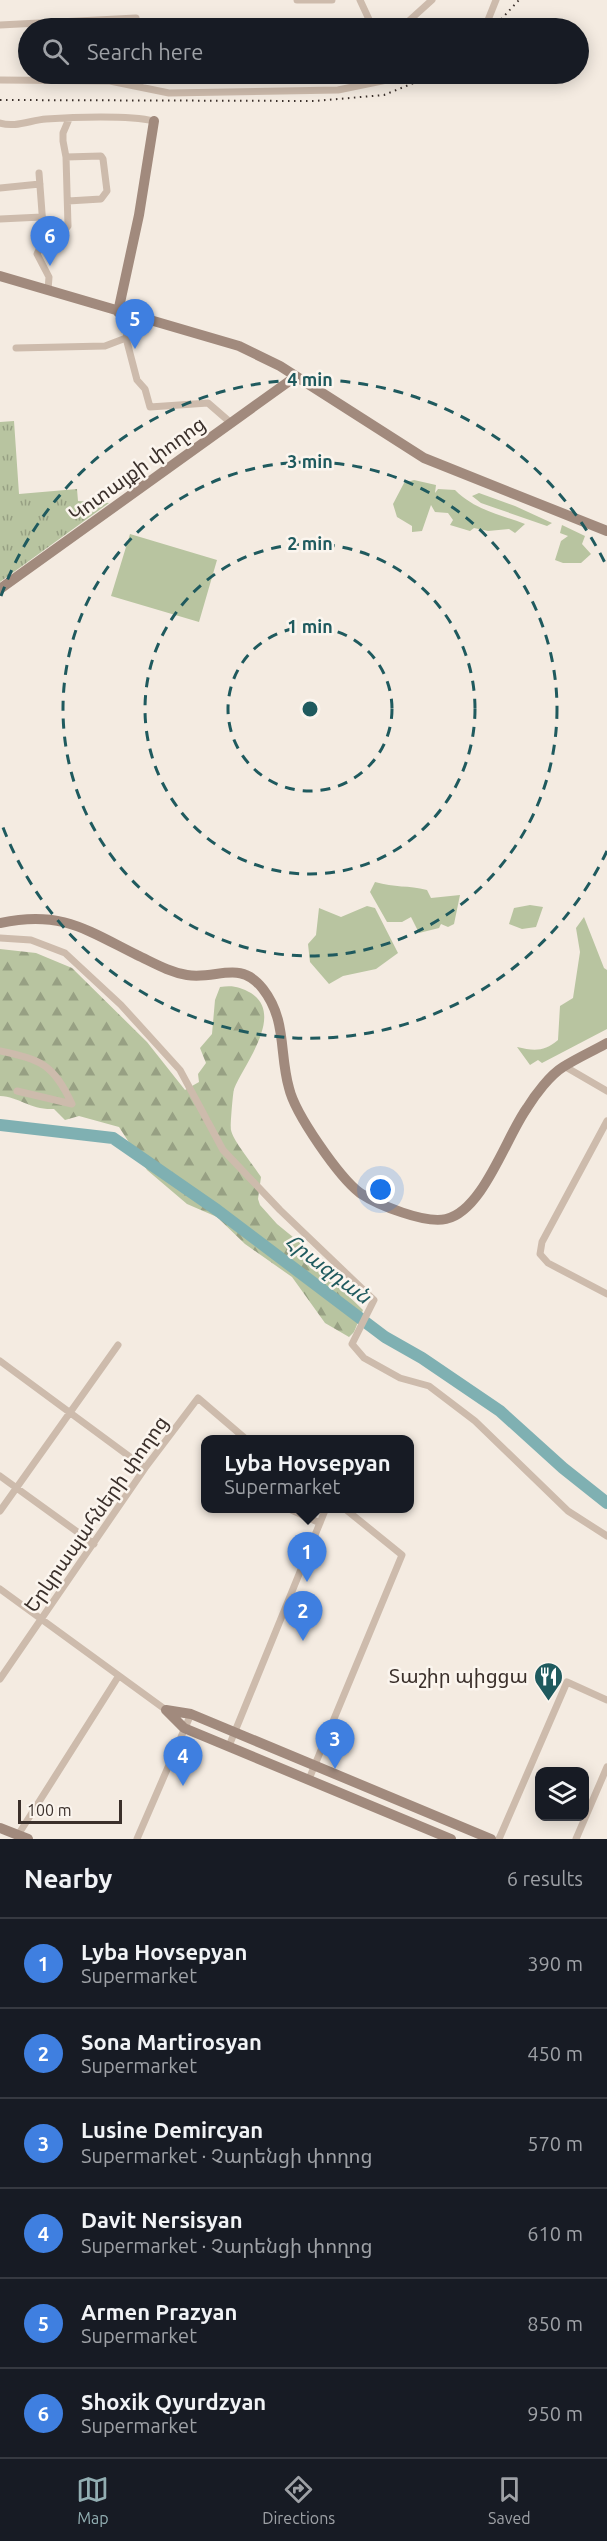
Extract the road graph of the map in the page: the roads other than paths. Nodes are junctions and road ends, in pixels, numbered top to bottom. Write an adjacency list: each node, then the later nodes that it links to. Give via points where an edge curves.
1 (297, 0): 2 (street)
2 (332, 0)
3 (360, 0): 6 (street)
4 (432, 0): 7 (street)
5 (496, 0): 8 (street)
6 (368, 18)
7 (412, 18)
8 (489, 18)
9 (18, 24): 10 (street)
10 (0, 25)
11 (0, 80): 12 (street)
12 (18, 80)
13 (125, 84): 15 (street)
14 (361, 84): 15 (street, via 338,90 169,93)
15 (140, 87)
16 (69, 119): 17 (street); 18 (street); 19 (street, via 63,133)
17 (154, 121): 29 (street)
18 (0, 123)
19 (66, 157): 23 (street); 23 (street, via 101,156 107,191 101,199)
20 (39, 173): 21 (street)
21 (40, 184): 22 (street); 24 (street)
22 (0, 188)
23 (68, 201): 26 (street, via 66,229)
24 (42, 216): 25 (street); 26 (street)
25 (0, 219)
26 (44, 239): 28 (street, via 37,254 50,277)
27 (0, 276): 28 (street)
28 (48, 290): 29 (street)
29 (118, 312): 30 (street)
30 (131, 315): 31 (street); 33 (street, via 239,346)
31 (126, 338): 32 (street, via 105,346); 34 (street, via 137,380 146,389 150,407 208,403)
32 (16, 348)
33 (295, 377): 34 (street, Կոտայքի փողոց); 35 (street, via 424,458)
34 (231, 423): 36 (street, Կոտայքի փողոց)
35 (607, 531)
36 (0, 589)
37 (0, 923): 41 (street, via 26,918 63,922 81,926 173,972 191,976 230,972 249,976 275,1007 282,1027 288,1088 295,1105 344,1177 360,1193 428,1220 447,1219 475,1199 527,1107)
38 (0, 938): 58 (street, via 31,940 65,953 121,1005 180,1070 223,1150 374,1300 352,1344 364,1358 400,1378 429,1386 475,1421 568,1511)
39 (607, 1043): 41 (street)
40 (0, 1051): 42 (street, via 36,1059 61,1080 72,1104)
41 (564, 1066): 43 (street)
42 (17, 1091)
43 (607, 1091)
44 (607, 1121): 45 (street, via 542,1242 540,1254 548,1263)
45 (607, 1294)
46 (118, 1345): 48 (street)
47 (0, 1361): 48 (street)
48 (70, 1411): 50 (street); 52 (street)
49 (241, 1435): 50 (street, Երկրապահների փողոց, via 198,1398)
50 (145, 1468): 59 (street, Երկրապահների փողոց)
51 (0, 1476): 52 (street)
52 (17, 1489): 53 (street); 59 (street)
53 (0, 1511)
54 (296, 1513): 57 (street)
55 (324, 1513): 57 (street)
56 (349, 1513): 70 (street, via 402,1555)
57 (320, 1523): 68 (street)
58 (607, 1536)
59 (94, 1544): 61 (street, Երկրապահների փողոց)
60 (0, 1588): 61 (street)
61 (43, 1619): 62 (street); 63 (street, Երկրապահների փողոց)
62 (118, 1677): 65 (street); 74 (street)
63 (0, 1679)
64 (607, 1700): 78 (street, via 567,1682)
65 (166, 1710): 66 (street); 67 (street)
66 (191, 1714): 67 (street); 68 (street)
67 (184, 1728): 69 (street); 75 (street)
68 (234, 1732): 69 (street); 70 (street)
69 (228, 1746): 72 (street)
70 (314, 1767): 72 (street); 77 (street)
71 (607, 1767): 79 (street)
72 (309, 1779): 76 (street)
73 (0, 1828): 74 (street)
74 (23, 1837)
75 (137, 1839)
76 (451, 1839)
77 (491, 1839)
78 (499, 1839)
79 (576, 1839)

